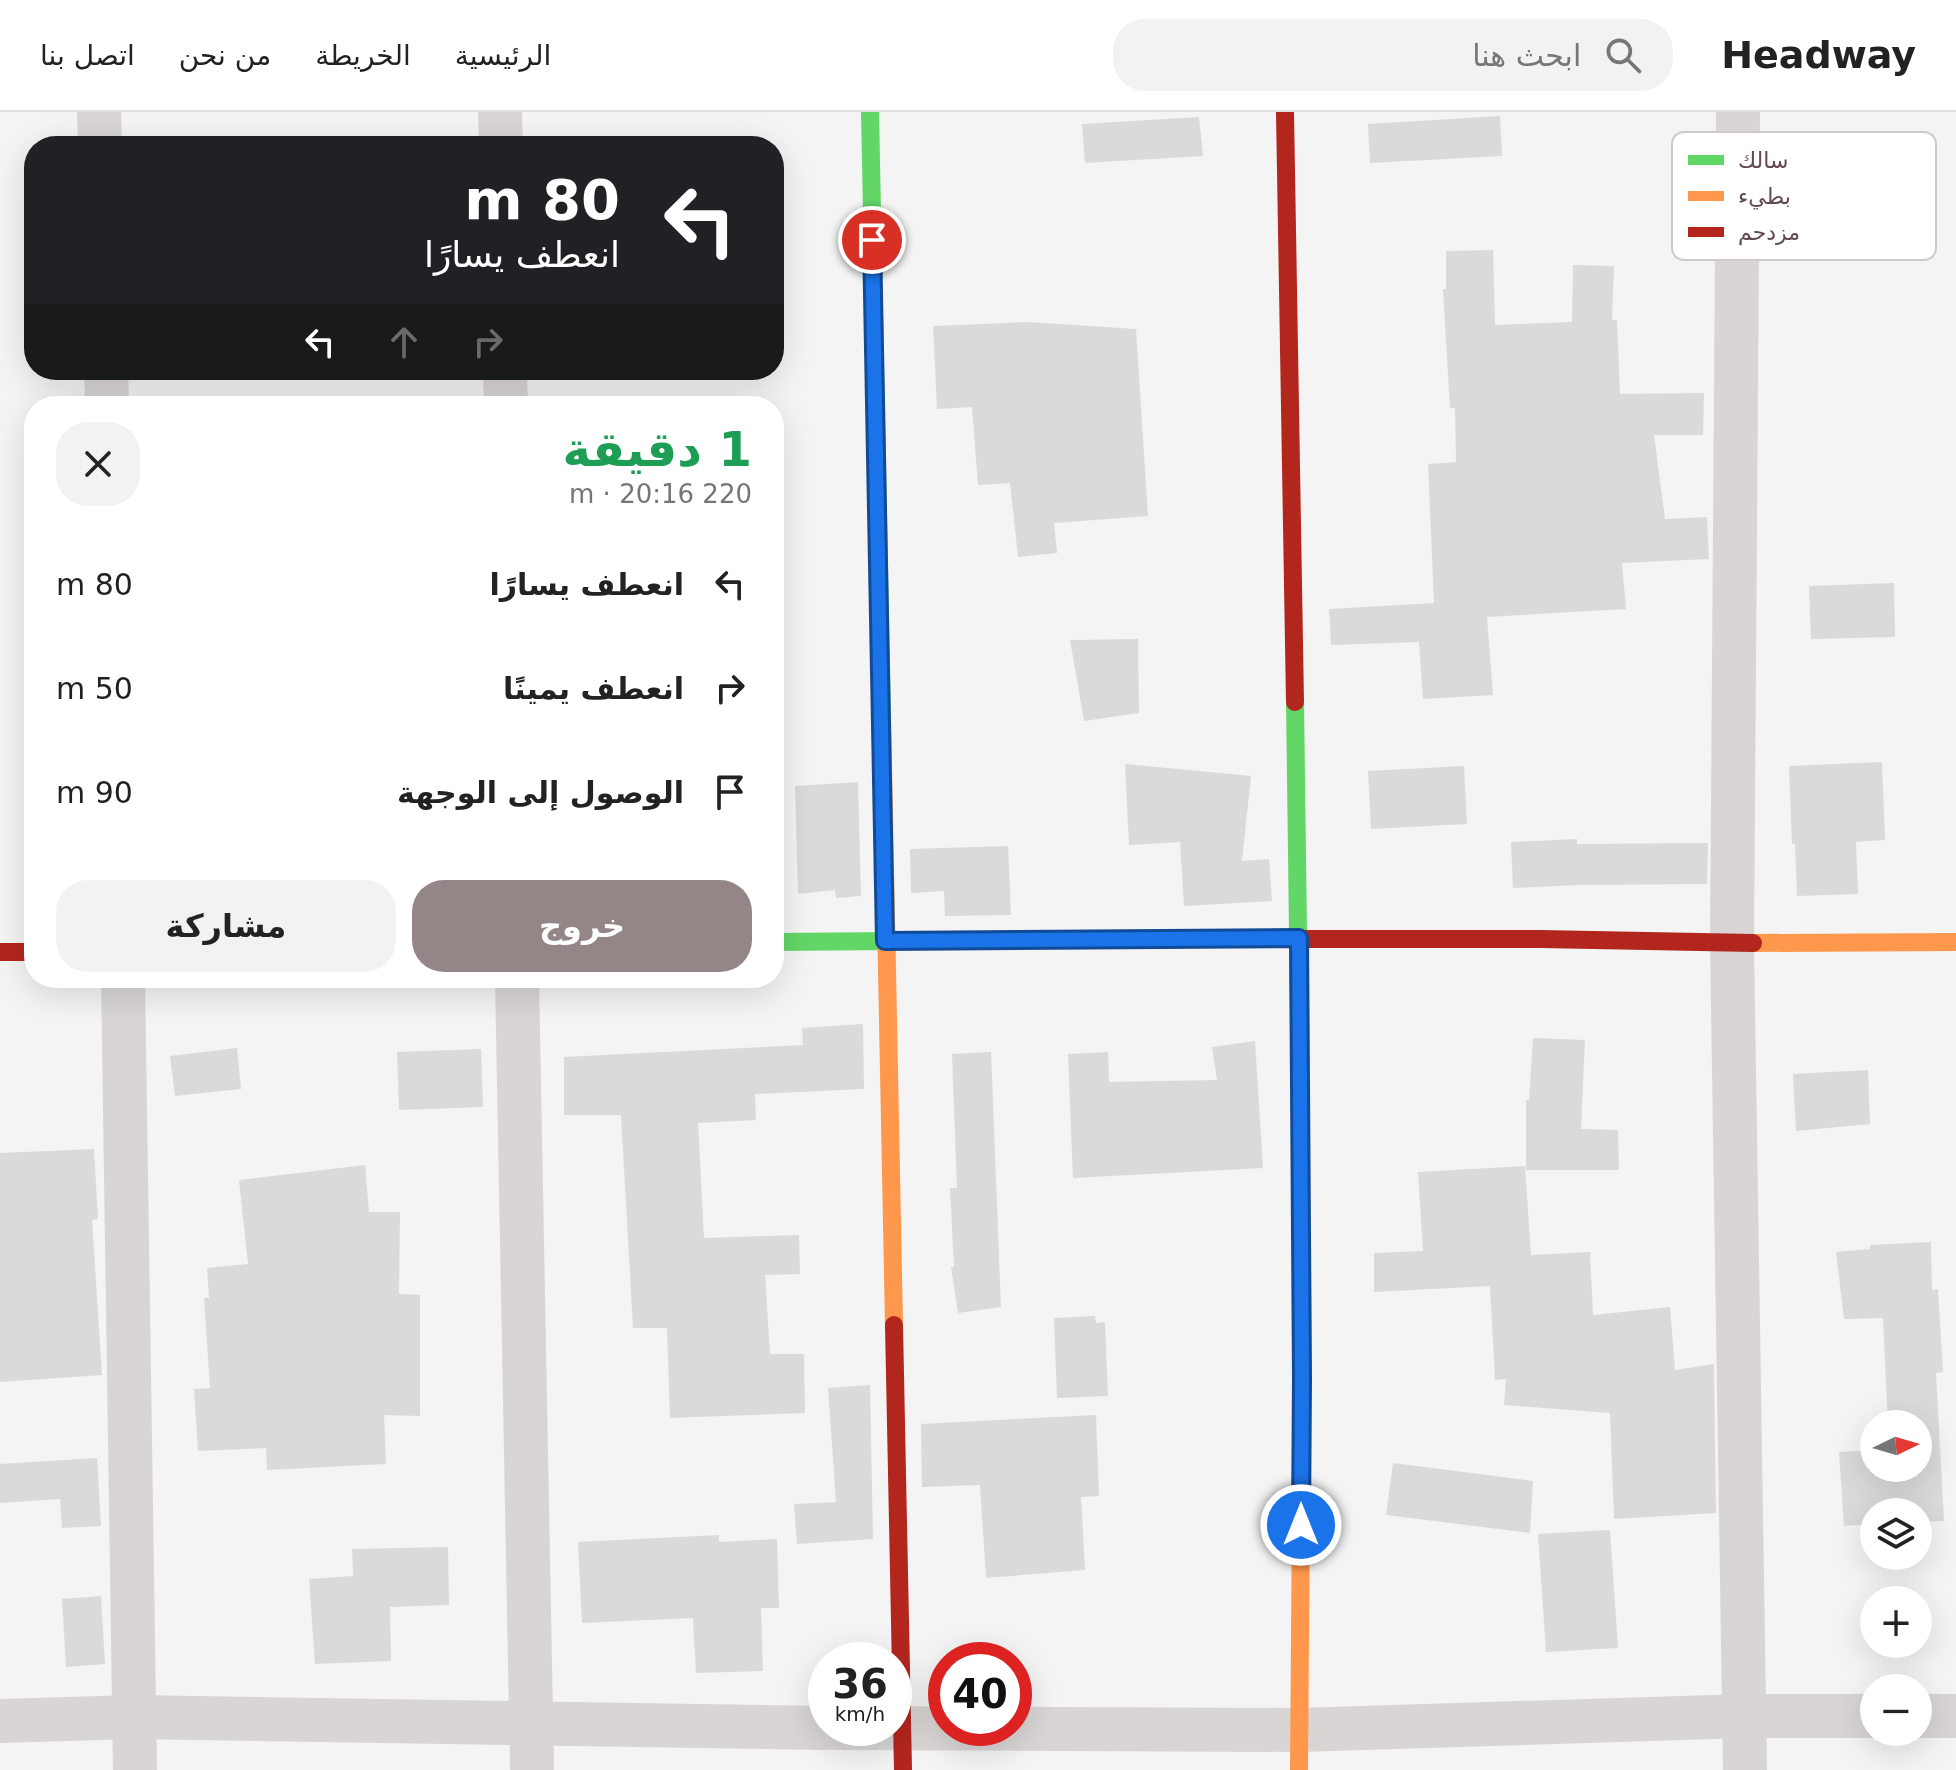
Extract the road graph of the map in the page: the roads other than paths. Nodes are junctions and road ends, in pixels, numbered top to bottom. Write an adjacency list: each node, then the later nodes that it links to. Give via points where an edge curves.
1 (99, 112): 7 (street)
2 (500, 112): 8 (street)
3 (870, 112): 11 (street)
4 (1285, 112): 10 (street)
5 (1738, 112): 6 (street)
6 (1738, 132)
7 (100, 136)
8 (501, 136)
9 (1737, 260): 14 (street)
10 (1299, 938): 11 (street); 14 (street); 28 (street)
11 (885, 941): 12 (street); 27 (street)
12 (784, 942)
13 (1956, 942): 14 (street)
14 (1732, 943): 19 (street)
15 (0, 952): 16 (street)
16 (24, 952)
17 (123, 988): 23 (street)
18 (517, 988): 25 (street)
19 (1745, 1716): 20 (street); 28 (street); 31 (street)
20 (1860, 1716)
21 (1932, 1716): 22 (street)
22 (1956, 1716)
23 (134, 1717): 24 (street); 25 (street); 29 (street)
24 (0, 1721)
25 (531, 1723): 26 (street); 30 (street)
26 (808, 1728)
27 (903, 1750): 28 (street)
28 (1299, 1750)
29 (135, 1770)
30 (532, 1770)
31 (1745, 1770)

